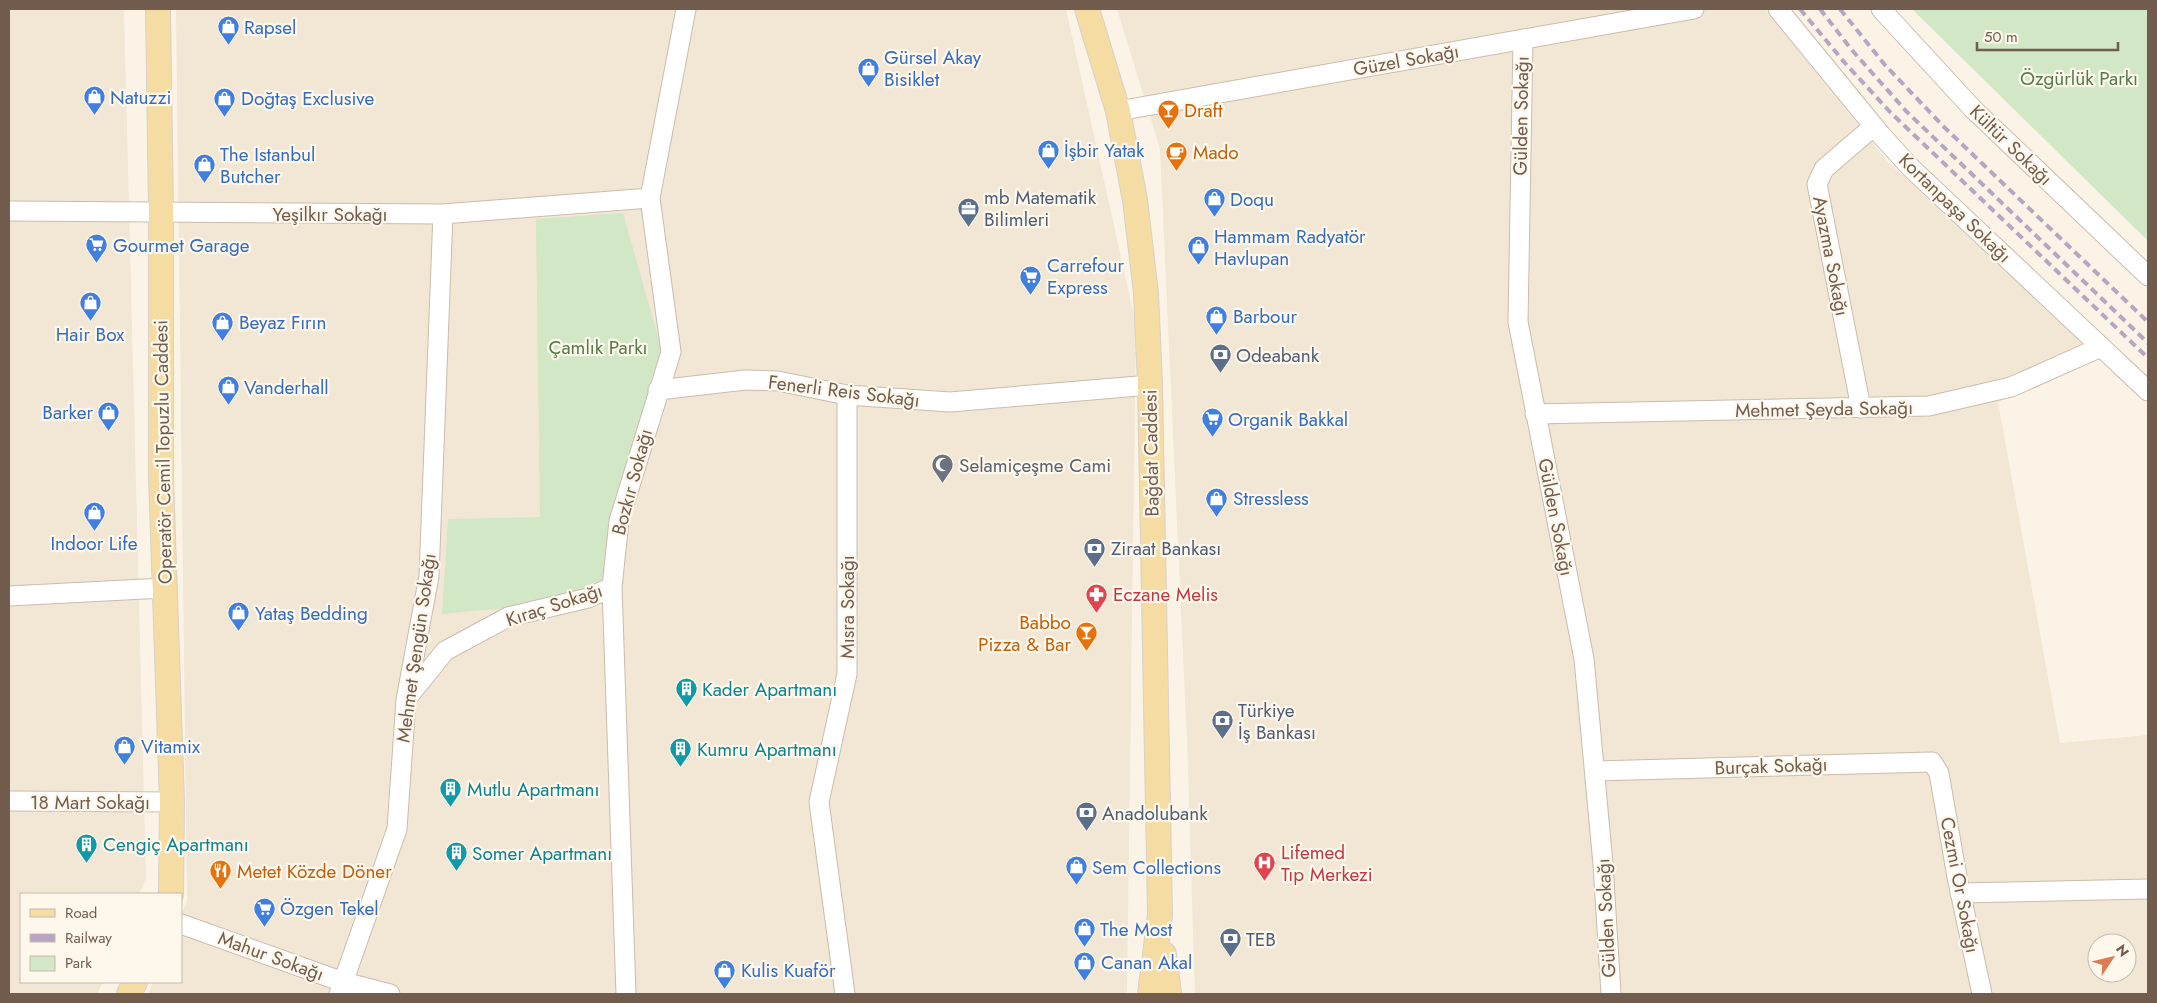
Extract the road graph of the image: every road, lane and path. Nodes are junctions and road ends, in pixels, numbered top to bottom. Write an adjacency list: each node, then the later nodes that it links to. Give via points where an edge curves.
1 (158, 9): 12 (main road, Operatör Cemil Topuzlu Caddesi)
2 (686, 9): 10 (street, Bozkır Sokağı)
3 (1087, 9): 8 (main road, Bağdat Caddesi)
4 (1694, 9): 7 (street, Güzel Sokağı)
5 (1778, 9): 9 (street, Kortanpaşa Sokağı)
6 (1881, 9): 14 (street, Kültür Sokağı, via 1973,109)
7 (1523, 39): 8 (street, Güzel Sokağı); 21 (street, Gülden Sokağı, via 1518,318)
8 (1118, 111): 16 (main road, Bağdat Caddesi, via 1135,200 1146,293)
9 (1874, 126): 15 (street, Kortanpaşa Sokağı, via 1911,168); 20 (street, Ayazma Sokağı, via 1824,169 1817,184)
10 (650, 198): 13 (street, Yeşilkır Sokağı); 17 (street, Bozkır Sokağı, via 671,352)
11 (9, 211): 12 (street, Yeşilkır Sokağı)
12 (161, 213): 13 (street, Yeşilkır Sokağı); 23 (main road, Operatör Cemil Topuzlu Caddesi)
13 (443, 214): 25 (street, Mehmet Şengün Sokağı, via 429,576)
14 (2148, 276)
15 (2101, 347): 18 (street, Kortanpaşa Sokağı); 20 (street, Mehmet Şeyda Sokağı, via 1991,393 1929,406)
16 (1150, 385): 19 (street, Fenerli Reis Sokağı, via 950,402); 33 (main road, Bağdat Caddesi)
17 (658, 390): 19 (street, Fenerli Reis Sokağı, via 745,380 778,381); 22 (street, Bozkır Sokağı, via 619,521)
18 (2148, 391)
19 (847, 395): 38 (street, Mısra Sokağı, via 847,674 819,802)
20 (1861, 408): 21 (street, Mehmet Şeyda Sokağı)
21 (1536, 414): 26 (street, Gülden Sokağı, via 1582,644)
22 (612, 587): 25 (street, Kıraç Sokağı, via 588,598 508,617 445,651); 37 (street, Bozkır Sokağı)
23 (164, 588): 24 (street); 29 (main road, Operatör Cemil Topuzlu Caddesi)
24 (9, 596)
25 (406, 700): 35 (street, Mehmet Şengün Sokağı, via 397,829)
26 (1595, 771): 27 (street, Burçak Sokağı, via 1928,761 1936,764); 41 (street, Gülden Sokağı)
27 (1939, 775): 32 (street, Cezmi Or Sokağı)
28 (9, 801): 29 (street, 18 Mart Sokağı)
29 (172, 802): 31 (main road, Operatör Cemil Topuzlu Caddesi)
30 (2148, 889): 32 (street)
31 (171, 893)
32 (1960, 894): 42 (street, Cezmi Or Sokağı)
33 (1160, 915): 39 (main road, Bağdat Caddesi); 40 (main road)
34 (182, 924): 35 (street, Mahur Sokağı)
35 (341, 988): 36 (street, Mahur Sokağı)
36 (390, 994)
37 (626, 994)
38 (846, 994)
39 (1150, 994)
40 (1169, 994)
41 (1611, 994)
42 (1982, 994)

